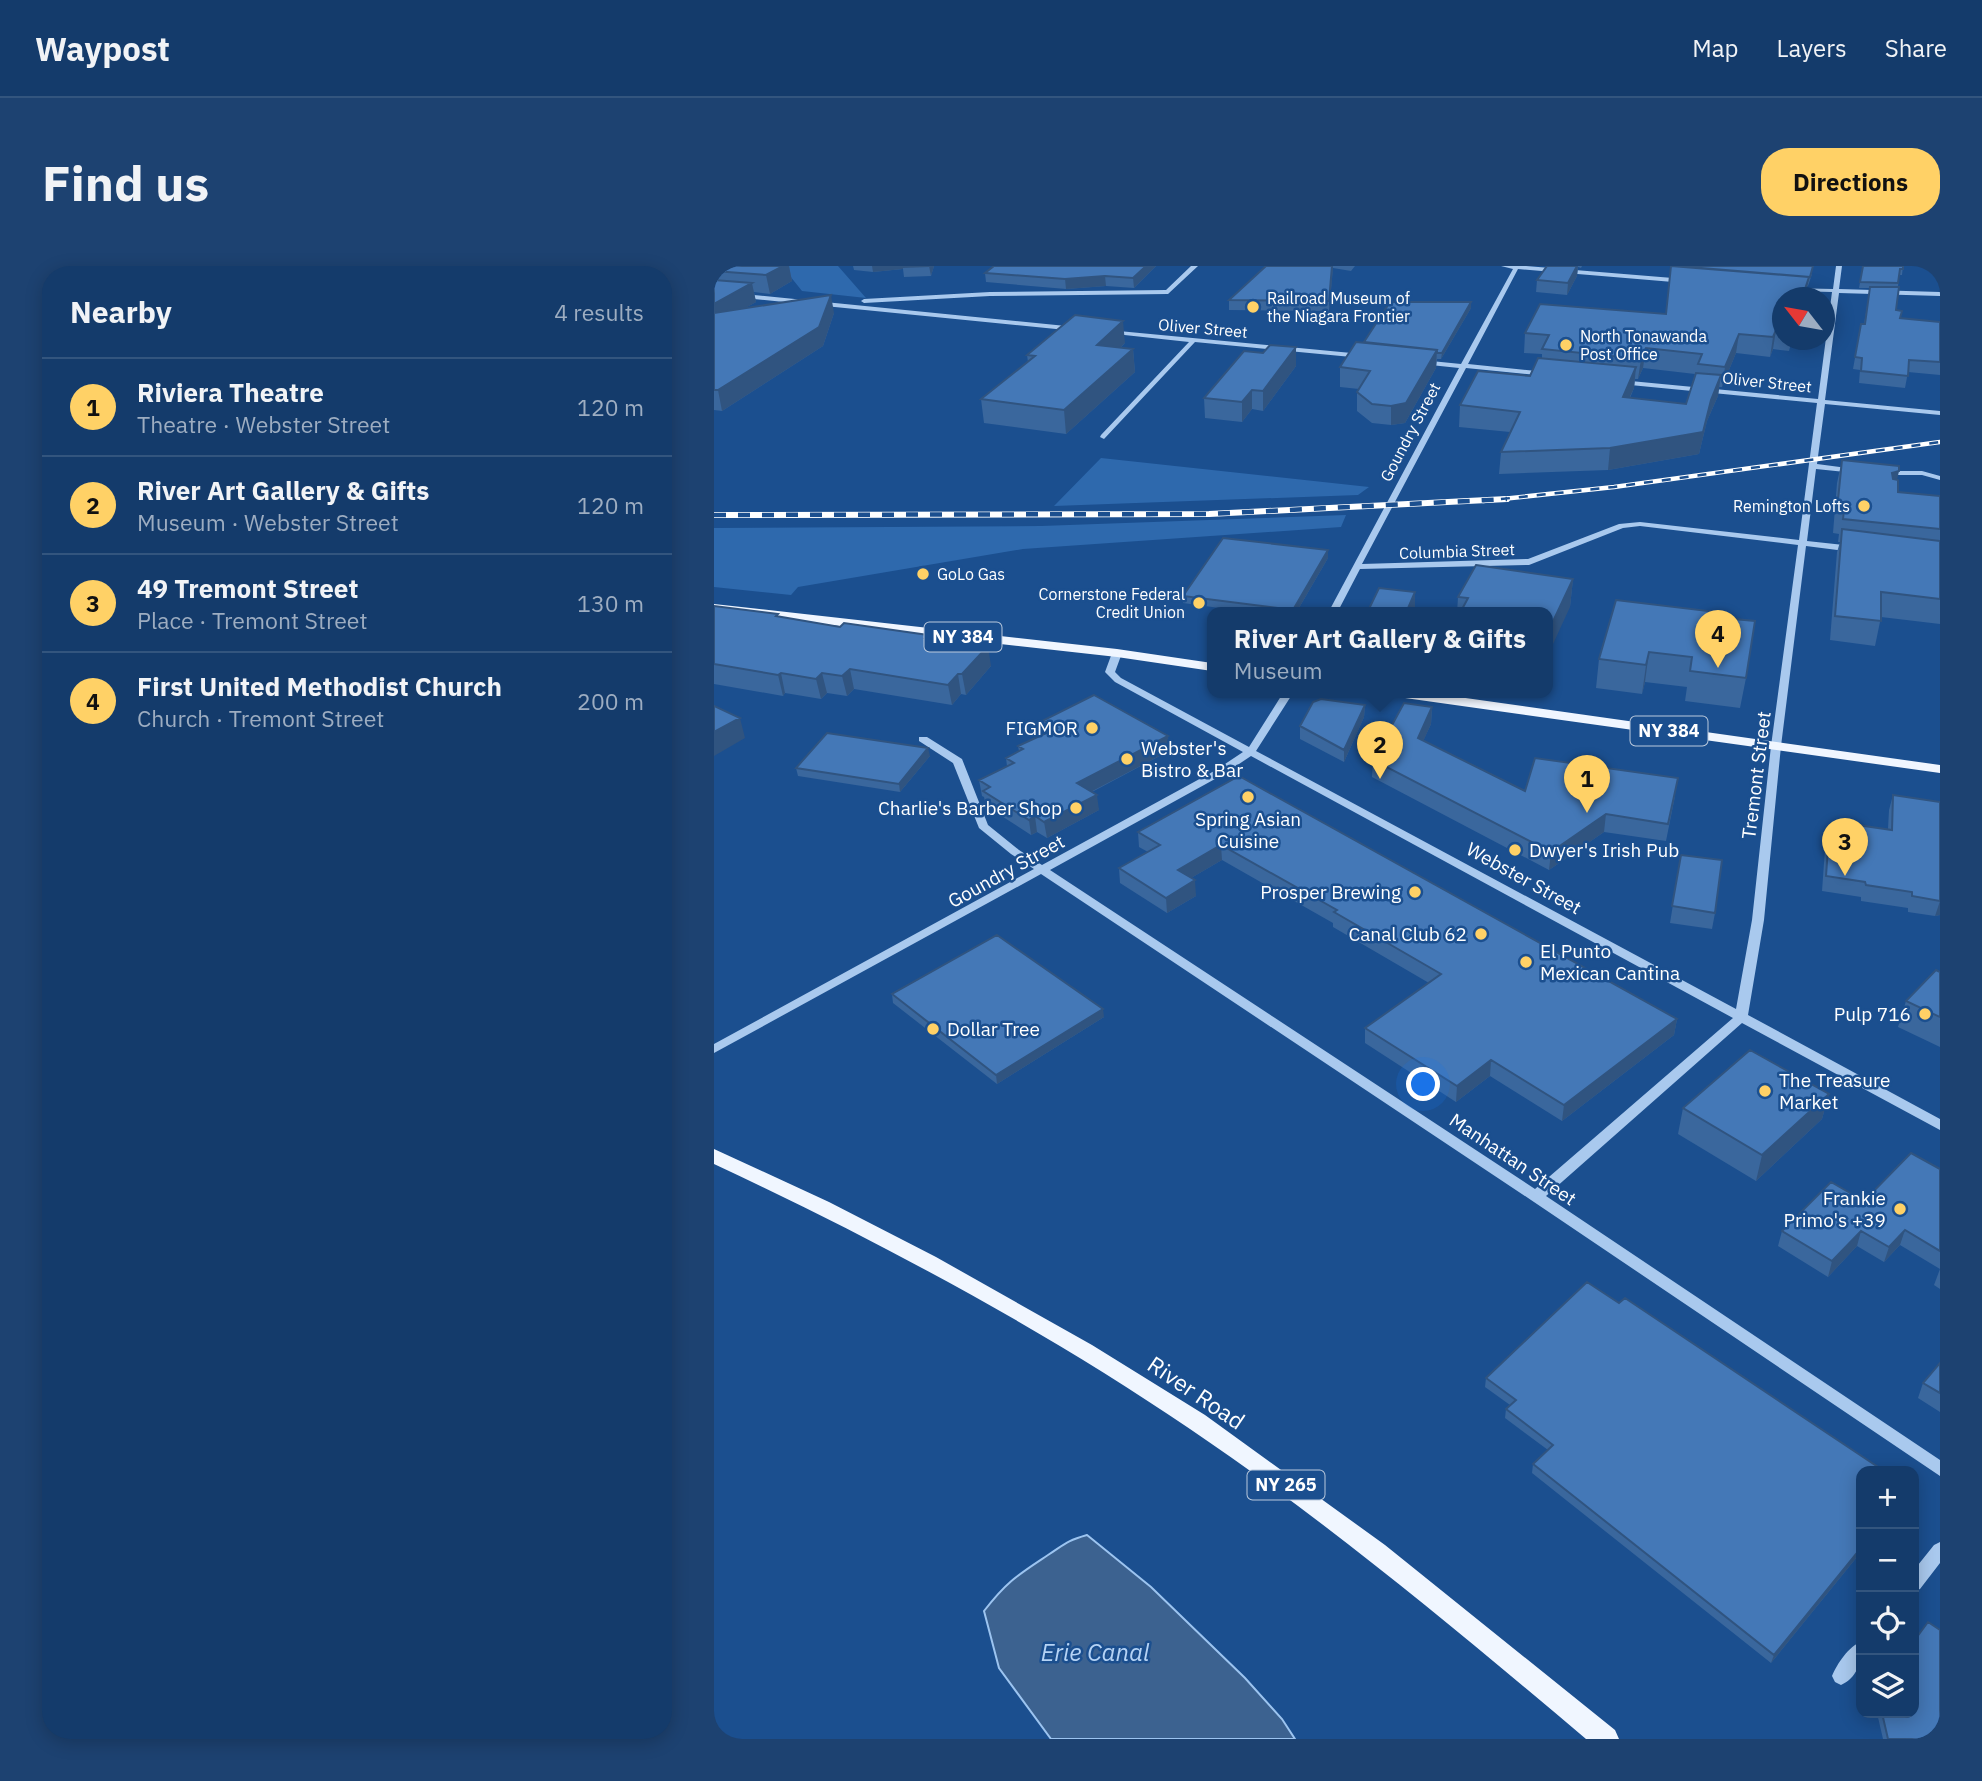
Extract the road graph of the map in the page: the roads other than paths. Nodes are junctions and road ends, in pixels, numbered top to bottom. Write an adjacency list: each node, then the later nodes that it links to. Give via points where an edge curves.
1 (1195, 266): 9 (street, via 1168,292 990,294)
2 (1504, 266): 4 (street)
3 (1839, 266): 7 (street, Tremont Street)
4 (1517, 267): 5 (street); 16 (street, Goundry Street)
5 (1697, 282)
6 (714, 293): 9 (street)
7 (1835, 293): 8 (street)
8 (1940, 294)
9 (825, 304): 10 (street)
10 (1084, 330)
11 (1097, 331): 12 (street, Oliver Street)
12 (1193, 341): 14 (street, Oliver Street); 21 (street)
13 (1828, 350): 19 (street, Tremont Street)
14 (1374, 358)
15 (1412, 361): 16 (street)
16 (1464, 366): 17 (street); 27 (street, Goundry Street)
17 (1560, 376)
18 (1615, 381): 19 (street, Oliver Street)
19 (1822, 402): 20 (street, Oliver Street); 22 (street, Tremont Street)
20 (1940, 413)
21 (1104, 437)
22 (1814, 466): 23 (street); 25 (street, Tremont Street)
23 (1922, 473): 24 (street)
24 (1940, 475)
25 (1802, 543): 26 (street, Columbia Street); 27 (street, Columbia Street, via 1640,524 1622,526 1529,562); 35 (street, Tremont Street)
26 (1861, 550)
27 (1356, 567): 28 (street, Goundry Street)
28 (1335, 607)
29 (714, 608): 30 (main road, NY 384)
30 (1117, 653): 31 (main road, NY 384); 36 (street, Webster Street, via 1110,672 1118,680)
31 (1207, 666)
32 (1285, 698): 36 (street, Goundry Street)
33 (1434, 698): 35 (main road, NY 384)
34 (923, 739): 38 (street, Manhattan Street, via 958,761 984,826)
35 (1776, 746): 37 (main road, NY 384); 39 (street, Tremont Street, via 1758,920)
36 (1251, 751): 38 (street, Goundry Street); 39 (street, Webster Street)
37 (1940, 769)
38 (1044, 871): 40 (street, Goundry Street); 43 (street, Manhattan Street)
39 (1741, 1018): 41 (street, Webster Street); 43 (street)
40 (714, 1049)
41 (1940, 1125)
42 (714, 1156): 49 (main road, River Road / NY 265, via 940,1268 1136,1383 1292,1490 1434,1597)
43 (1536, 1196): 44 (street, Manhattan Street)
44 (1940, 1469)
45 (1940, 1550): 46 (street)
46 (1919, 1577)
47 (1857, 1655): 48 (street)
48 (1841, 1676)
49 (1606, 1739)

